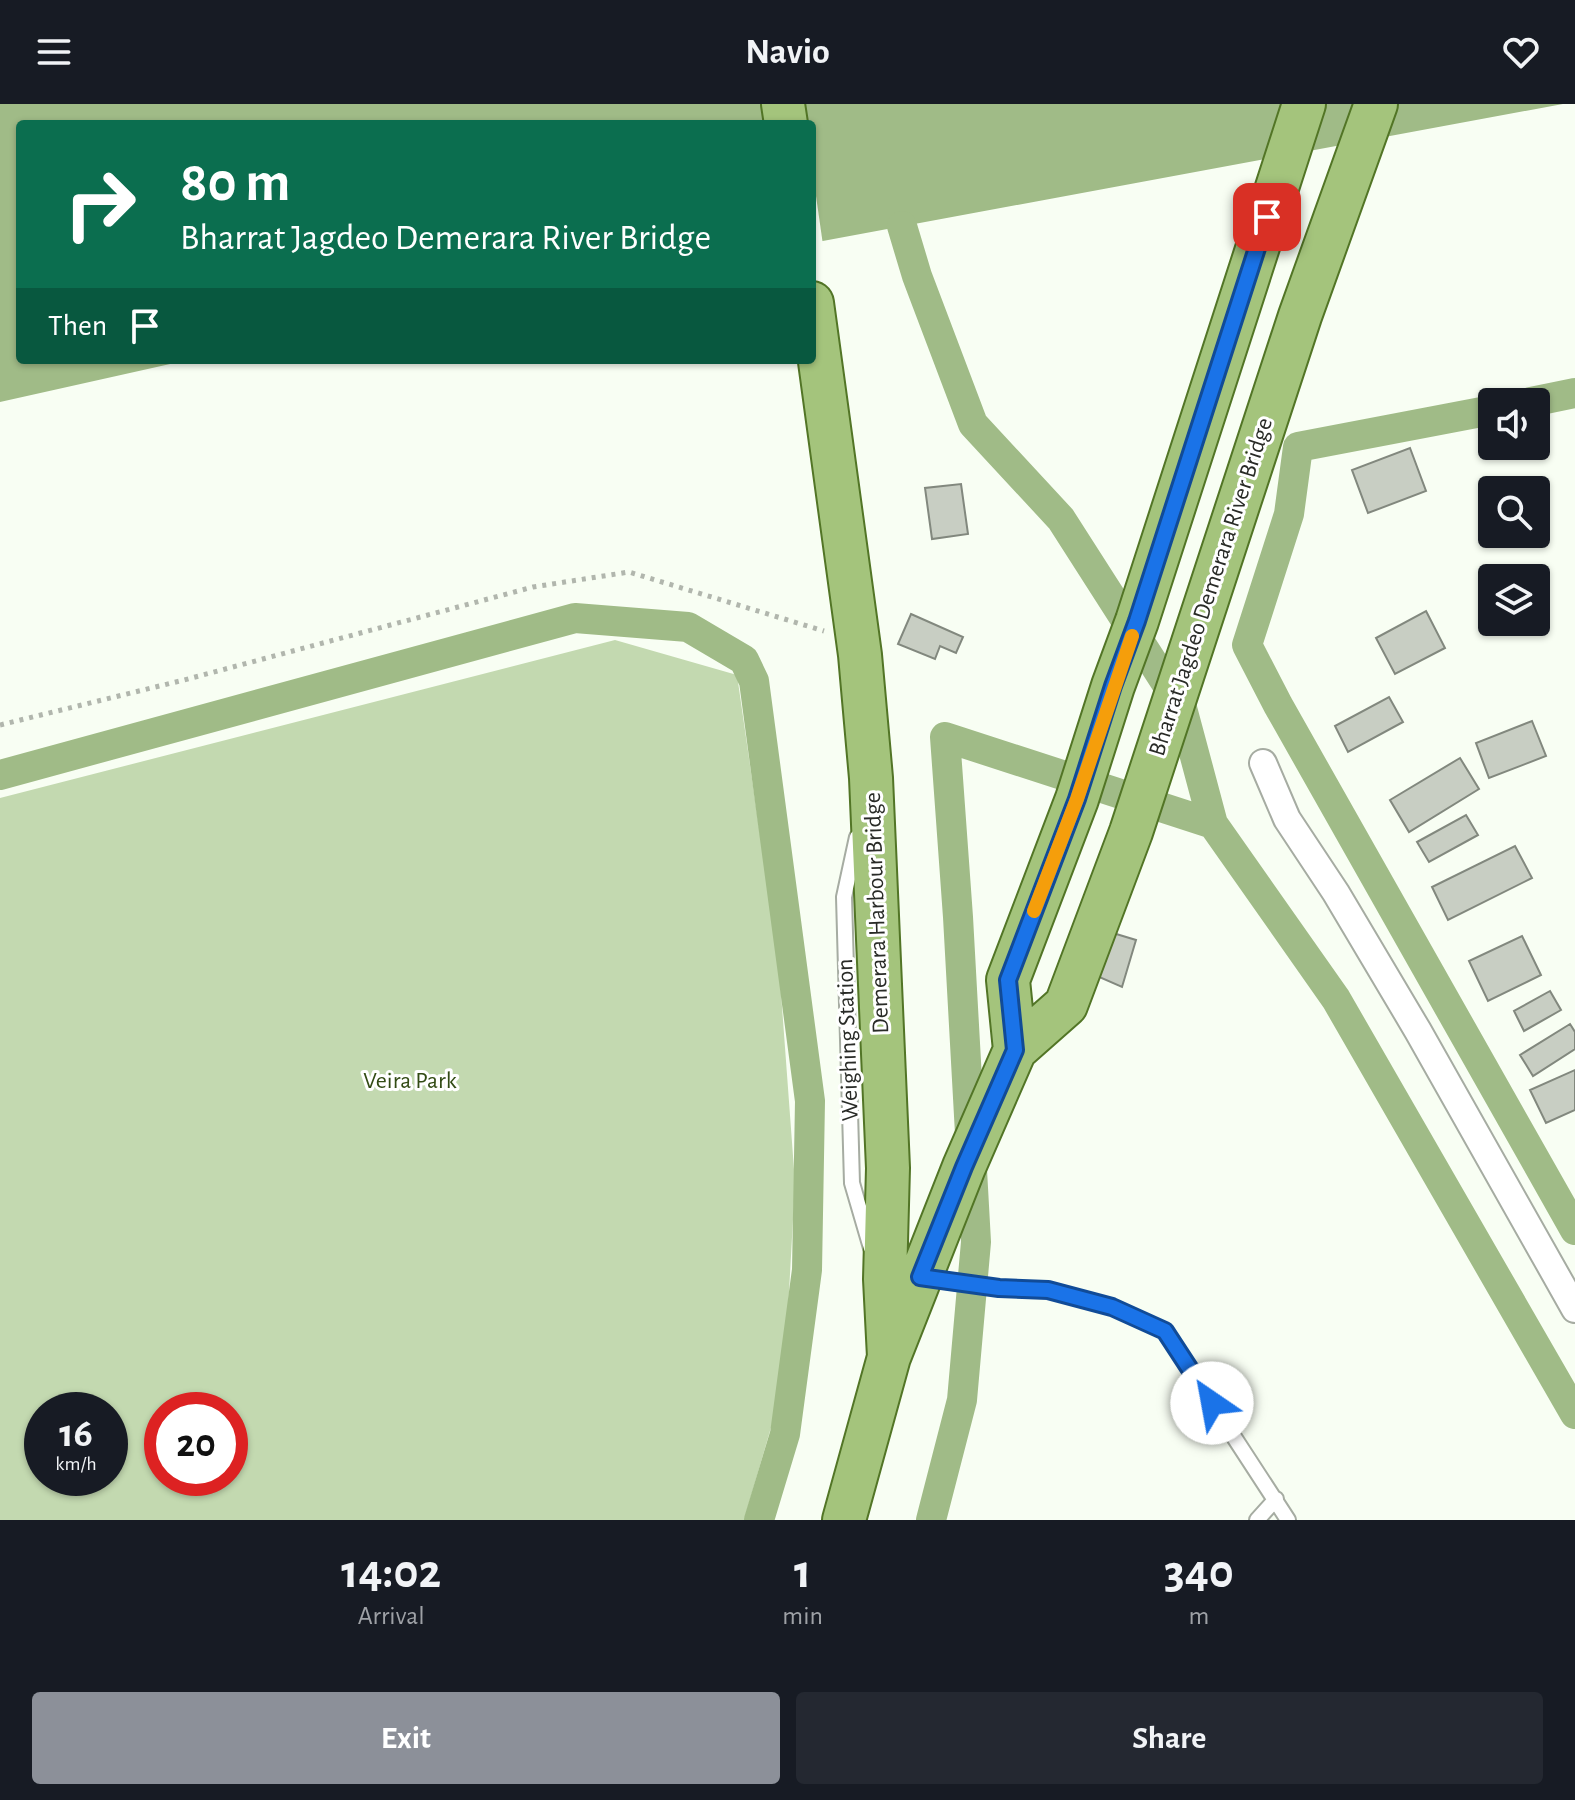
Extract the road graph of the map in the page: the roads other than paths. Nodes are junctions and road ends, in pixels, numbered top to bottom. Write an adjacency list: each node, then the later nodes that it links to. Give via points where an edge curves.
1 (1304, 104): 6 (main road, Bharrat Jagdeo Demerara River Bridge, via 1077,799 1008,980)
2 (1376, 104): 6 (main road, Bharrat Jagdeo Demerara River Bridge, via 1300,316 1131,832 1066,1005)
3 (816, 330): 5 (main road, Demerara Harbour Bridge)
4 (1263, 763): 8 (street, via 1287,819 1418,1031)
5 (871, 778): 7 (main road, Demerara Harbour Bridge, via 888,1168); 7 (lane, Weighing Station, via 844,897 852,1183 866,1235)
6 (1015, 1050): 7 (main road, Bharrat Jagdeo Demerara River Bridge)
7 (919, 1279): 9 (lane, via 1048,1290 1112,1307 1165,1331); 10 (main road, Demerara Harbour Bridge, via 889,1357)
8 (1575, 1309)
9 (1276, 1499): 11 (lane); 12 (lane)
10 (844, 1520)
11 (1257, 1520)
12 (1288, 1520)

